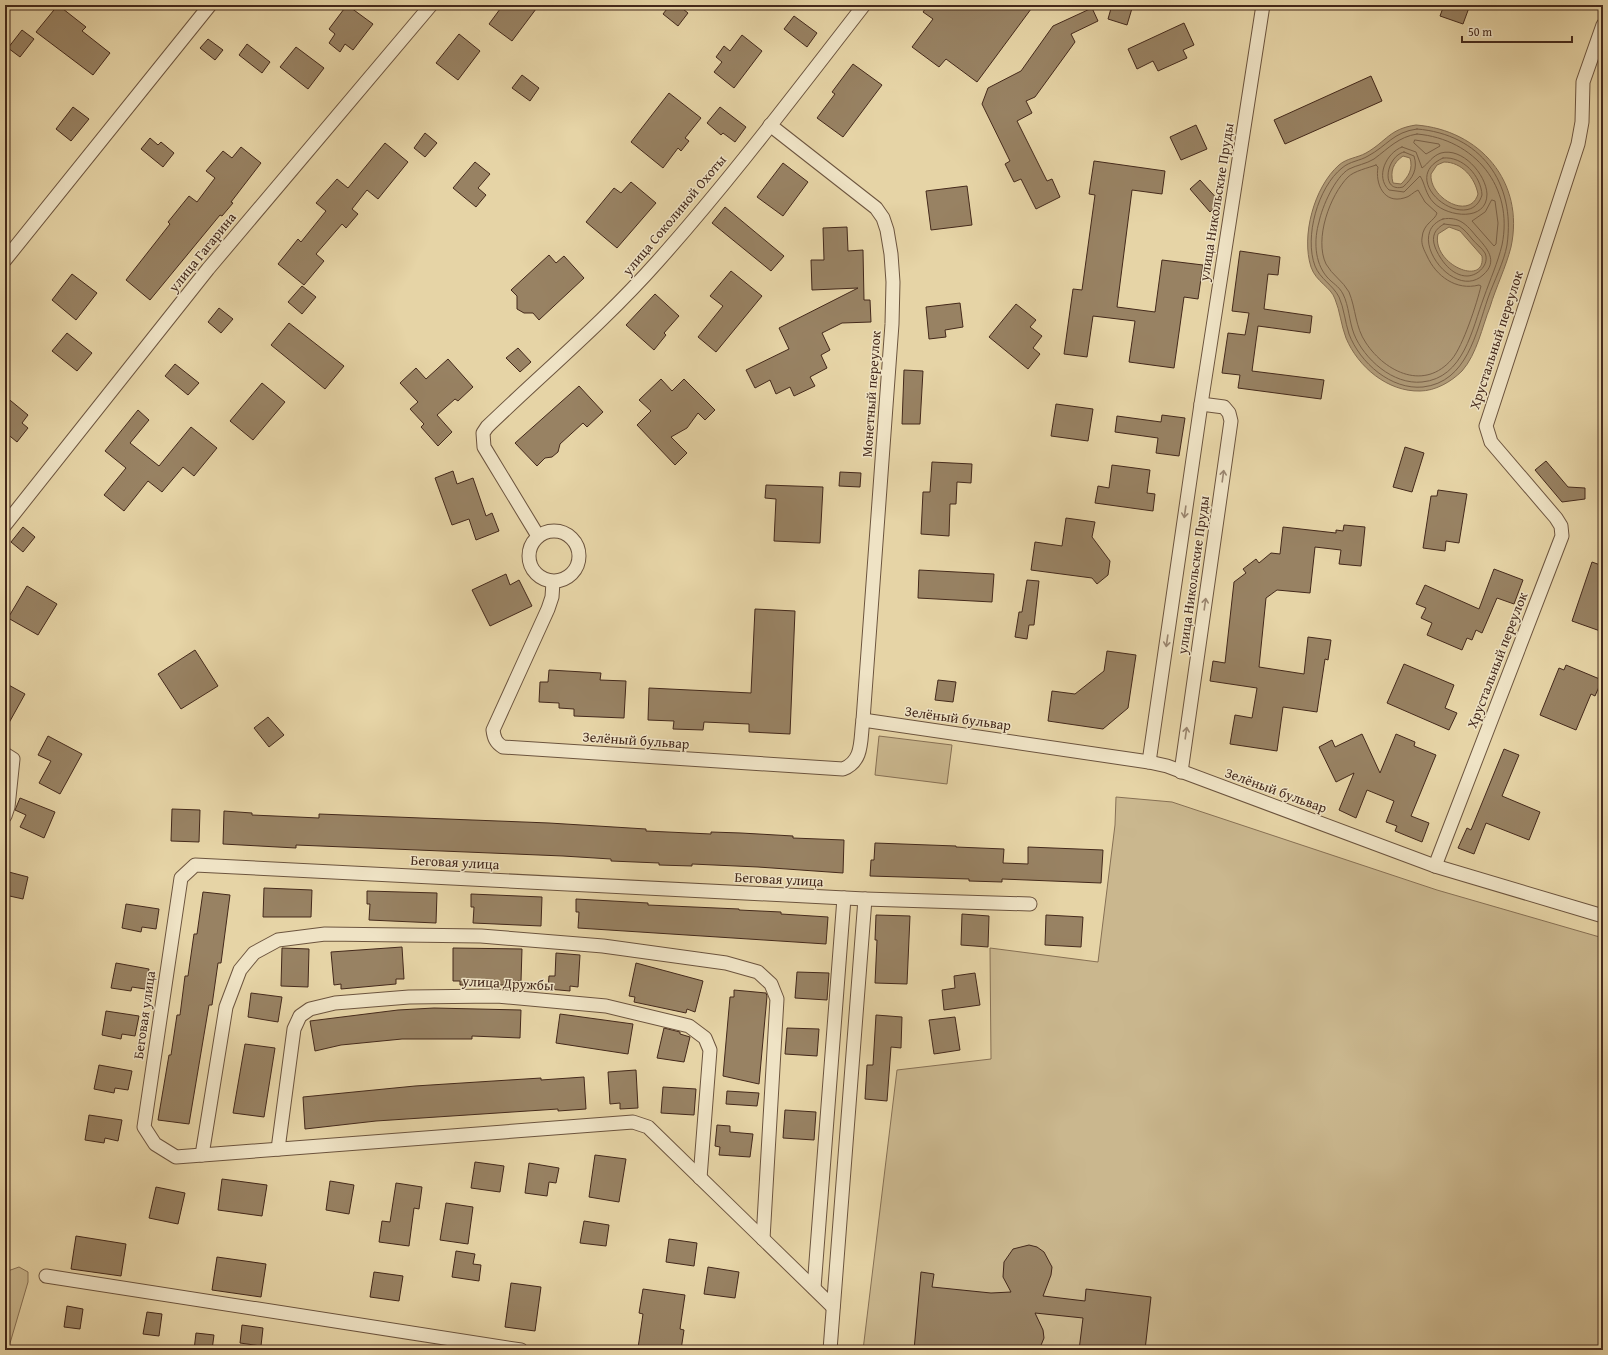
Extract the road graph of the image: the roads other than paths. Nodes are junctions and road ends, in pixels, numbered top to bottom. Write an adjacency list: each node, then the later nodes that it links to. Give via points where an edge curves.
1 (210, 5): 7 (street)
2 (431, 5): 9 (street, улица Гагарина, via 208,268)
3 (864, 5): 6 (street, улица Соколиной Охоты)
4 (1262, 5): 8 (street, улица Никольские Пруды)
5 (1603, 25): 17 (street, Хрустальный переулок, via 1583,82 1582,122 1578,144 1486,426 1491,442 1559,522 1562,536)
6 (770, 125): 10 (street, улица Соколиной Охоты, via 658,261 483,433 484,447); 12 (street, Монетный переулок, via 876,208 887,230 893,282 892,324)
7 (5, 260)
8 (1201, 404): 14 (street, улица Никольские Пруды, one-way to 14); 15 (street, улица Никольские Пруды, one-way to 8, via 1231,421 1224,407)
9 (5, 525)
10 (538, 536): 11 (street, via 531,544 528,554 529,565 539,577); 11 (street, via 548,531 558,531 568,535 576,543 579,553 578,564 573,573 564,580)
11 (553, 582): 12 (street, Зелёный бульвар, via 548,609 492,730 497,743 503,747 843,769 854,764 858,758)
12 (863, 720): 14 (street, Зелёный бульвар)
13 (5, 754): 16 (street, via 13,759)
14 (1149, 762): 15 (street, Зелёный бульвар)
15 (1181, 772): 17 (street, Зелёный бульвар)
16 (5, 816)
17 (1435, 866): 21 (street, Зелёный бульвар)
18 (844, 898): 19 (street, Беговая улица); 23 (street, Беговая улица, via 195,865 180,878 144,1128 155,1144 176,1157); 27 (street)
19 (865, 899): 20 (street, Беговая улица); 28 (street)
20 (1030, 904)
21 (1603, 916)
22 (278, 1149): 23 (street); 24 (street, via 634,1122 648,1128); 24 (street, улица Дружбы, via 294,1029 300,1016 310,1009 335,1003 409,997 497,996 606,1006 689,1026 705,1038 710,1050)
23 (202, 1155): 25 (street, via 226,1007 240,970 254,953 278,940 325,934 481,936 602,946 726,963 758,972 771,984 776,999)
24 (700, 1178): 25 (street)
25 (763, 1239): 27 (street)
26 (46, 1276): 29 (street)
27 (814, 1288): 28 (street)
28 (833, 1307): 30 (street)
29 (521, 1350)
30 (830, 1350)

